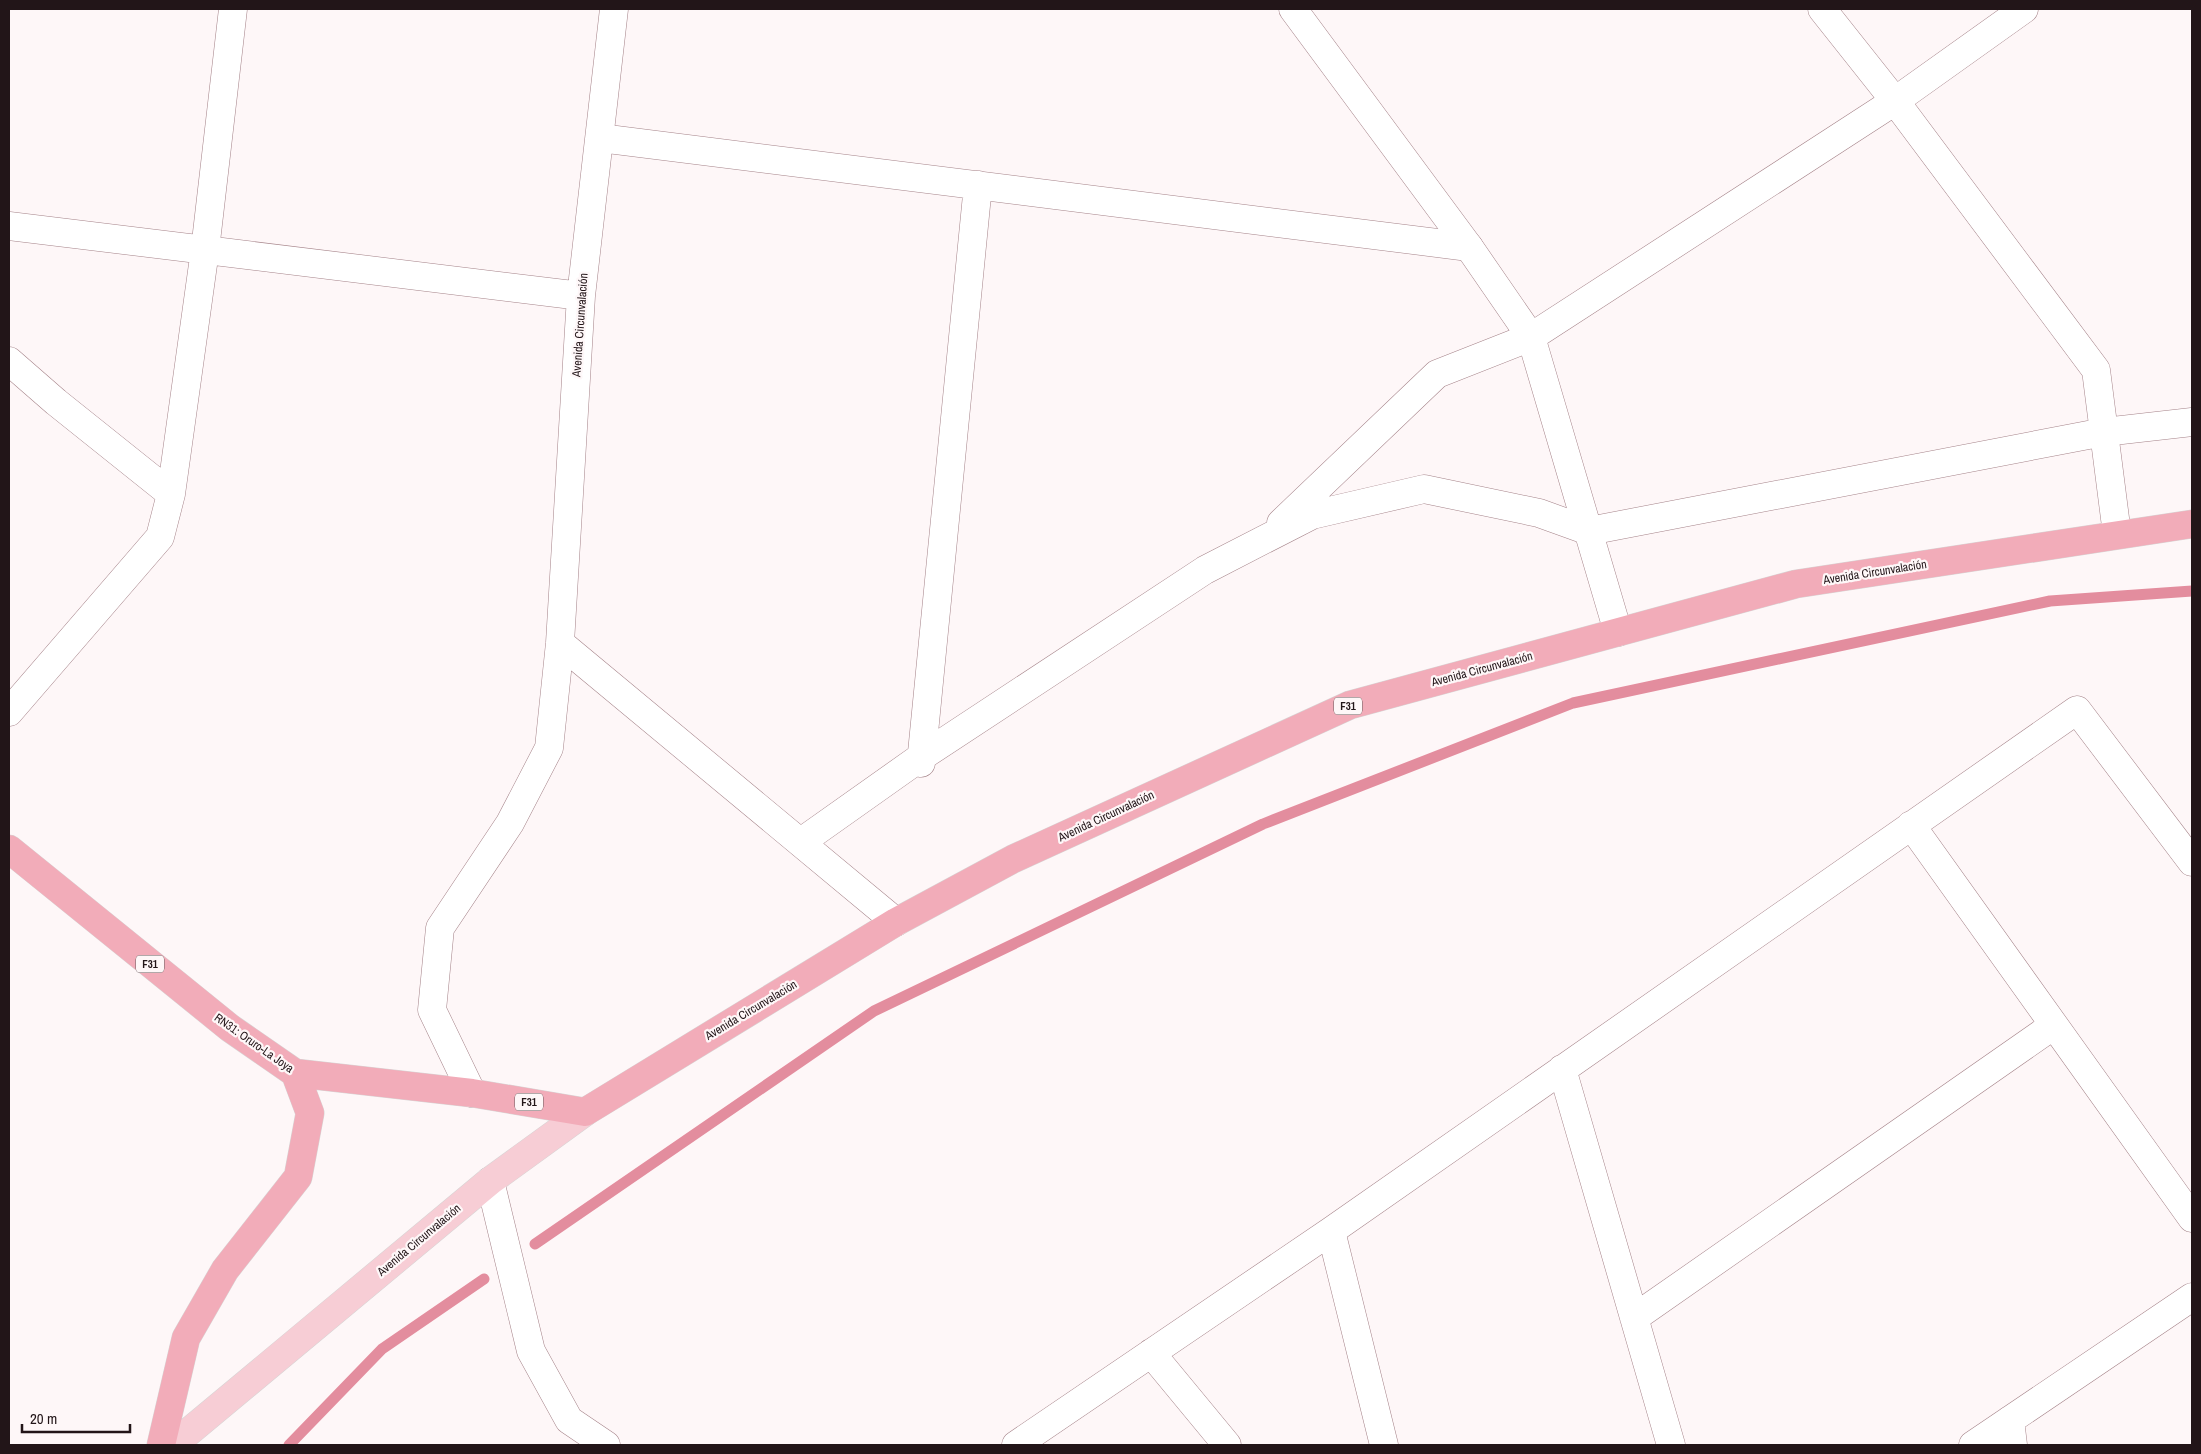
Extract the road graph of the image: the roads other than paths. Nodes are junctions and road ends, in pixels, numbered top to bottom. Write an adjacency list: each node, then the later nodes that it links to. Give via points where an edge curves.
1 (233, 9): 11 (street)
2 (614, 9): 7 (street, Avenida Circunvalación)
3 (1293, 9): 10 (street)
4 (1822, 9): 6 (street)
5 (2024, 9): 6 (street)
6 (1895, 101): 13 (street); 16 (street, via 2096,370)
7 (600, 138): 8 (street); 12 (street, Avenida Circunvalación)
8 (978, 185): 10 (street); 25 (street)
9 (9, 226): 11 (street)
10 (1469, 247): 13 (street)
11 (205, 250): 12 (street); 17 (street)
12 (581, 296): 23 (street, Avenida Circunvalación)
13 (1531, 337): 19 (street); 21 (street, via 1437,374)
14 (9, 361): 17 (street)
15 (2192, 422): 16 (street)
16 (2104, 432): 19 (street); 20 (street)
17 (171, 494): 24 (street, via 160,537)
18 (2192, 524): 20 (highway, Avenida Circunvalación / F31)
19 (1588, 531): 21 (street, via 1539,513 1424,488 1312,515); 22 (street)
20 (2117, 534): 22 (highway, Avenida Circunvalación / F31, via 1796,584)
21 (1262, 541): 25 (street, via 1205,570)
22 (1618, 632): 30 (highway, Avenida Circunvalación / F31, via 1350,705 1013,858)
23 (560, 643): 27 (street); 34 (street, Avenida Circunvalación, via 549,748 510,823 440,928 432,1010)
24 (9, 712)
25 (921, 760): 27 (street)
26 (1911, 825): 29 (street, via 2077,710); 31 (street); 32 (street)
27 (801, 842): 30 (street)
28 (9, 849): 33 (highway, RN31: Oruro-La Joya / F31, via 230,1028)
29 (2192, 862)
30 (896, 922): 35 (highway, Avenida Circunvalación / F31)
31 (2054, 1025): 37 (street); 40 (street)
32 (1562, 1070): 38 (street); 40 (street)
33 (295, 1073): 34 (highway, RN31: Oruro-La Joya / F31); 43 (highway, via 310,1113 298,1177 225,1270 186,1338)
34 (472, 1093): 35 (highway, RN31: Oruro-La Joya / F31)
35 (585, 1112): 36 (main road, Avenida Circunvalación)
36 (490, 1182): 44 (main road, Avenida Circunvalación); 45 (street, via 530,1351 569,1420)
37 (2192, 1218)
38 (1331, 1231): 41 (street); 48 (street)
39 (2192, 1297): 42 (street)
40 (1634, 1318): 49 (street)
41 (1151, 1353): 46 (street); 47 (street)
42 (2012, 1433): 50 (street)
43 (160, 1445)
44 (173, 1445)
45 (606, 1445)
46 (1016, 1445)
47 (1227, 1445)
48 (1384, 1445)
49 (1671, 1445)
50 (1974, 1445)

